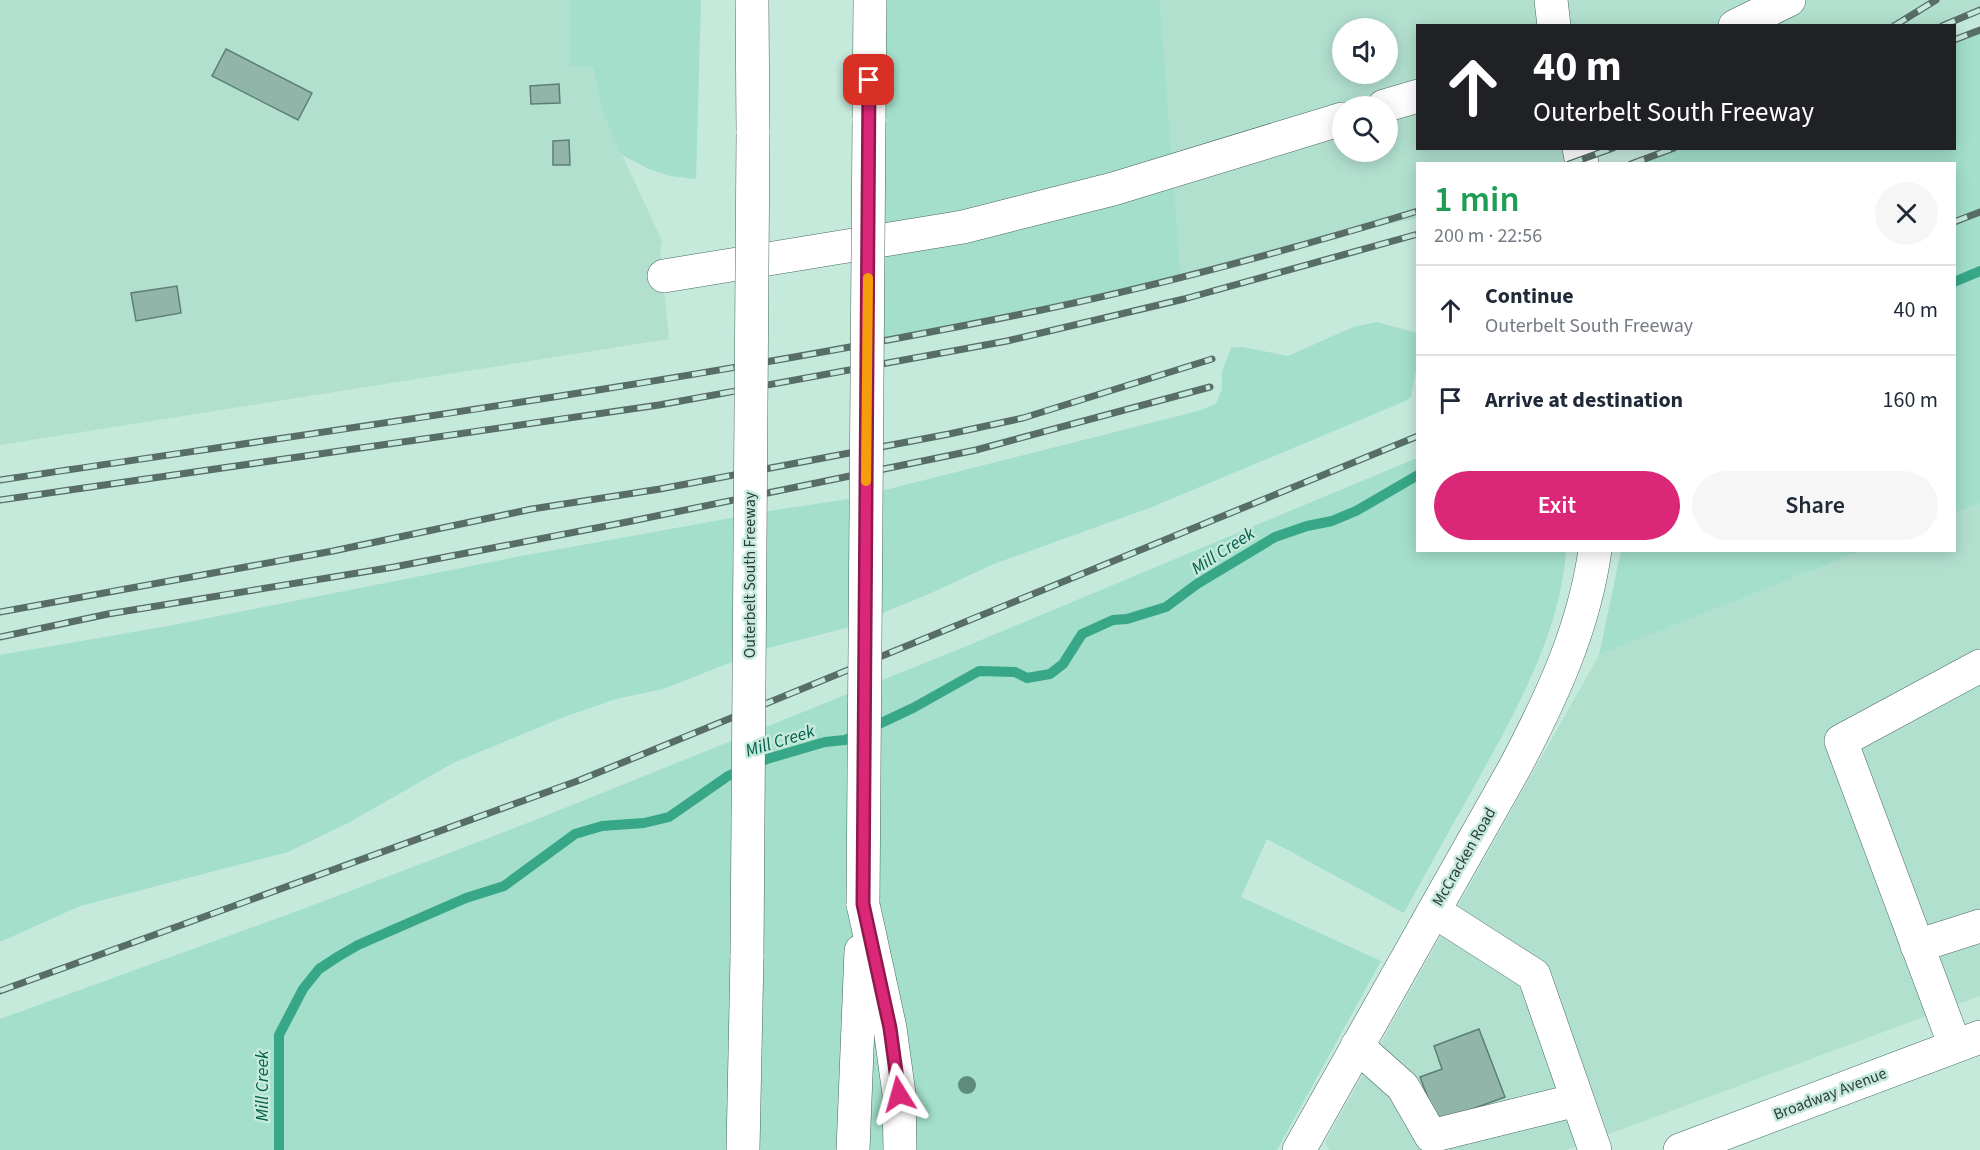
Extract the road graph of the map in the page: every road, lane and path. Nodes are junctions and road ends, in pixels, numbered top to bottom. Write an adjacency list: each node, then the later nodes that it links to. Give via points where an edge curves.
1 (752, 0): 20 (main road, Outerbelt South Freeway, bridge)
2 (870, 0): 13 (main road, bridge)
3 (1551, 0): 5 (main road)
4 (1789, 0): 6 (main road)
5 (1554, 24)
6 (1739, 24)
7 (1416, 97): 8 (main road)
8 (1398, 102)
9 (1332, 122): 10 (main road, via 1113,189 963,227)
10 (664, 276)
11 (1595, 552): 14 (main road, McCracken Road, via 1583,611 1545,710)
12 (1980, 666): 16 (main road, via 1841,741)
13 (863, 904): 21 (main road); 22 (main road, via 890,1028 899,1094)
14 (1434, 911): 18 (main road, McCracken Road); 19 (main road, via 1534,975)
15 (1980, 926): 16 (main road)
16 (1917, 946): 17 (main road)
17 (1967, 1042): 25 (main road, Broadway Avenue)
18 (1357, 1046): 19 (main road, via 1403,1087 1431,1136); 23 (main road, McCracken Road)
19 (1577, 1100): 24 (main road)
20 (743, 1150)
21 (853, 1150)
22 (900, 1150)
23 (1299, 1150)
24 (1594, 1150)
25 (1680, 1150)

